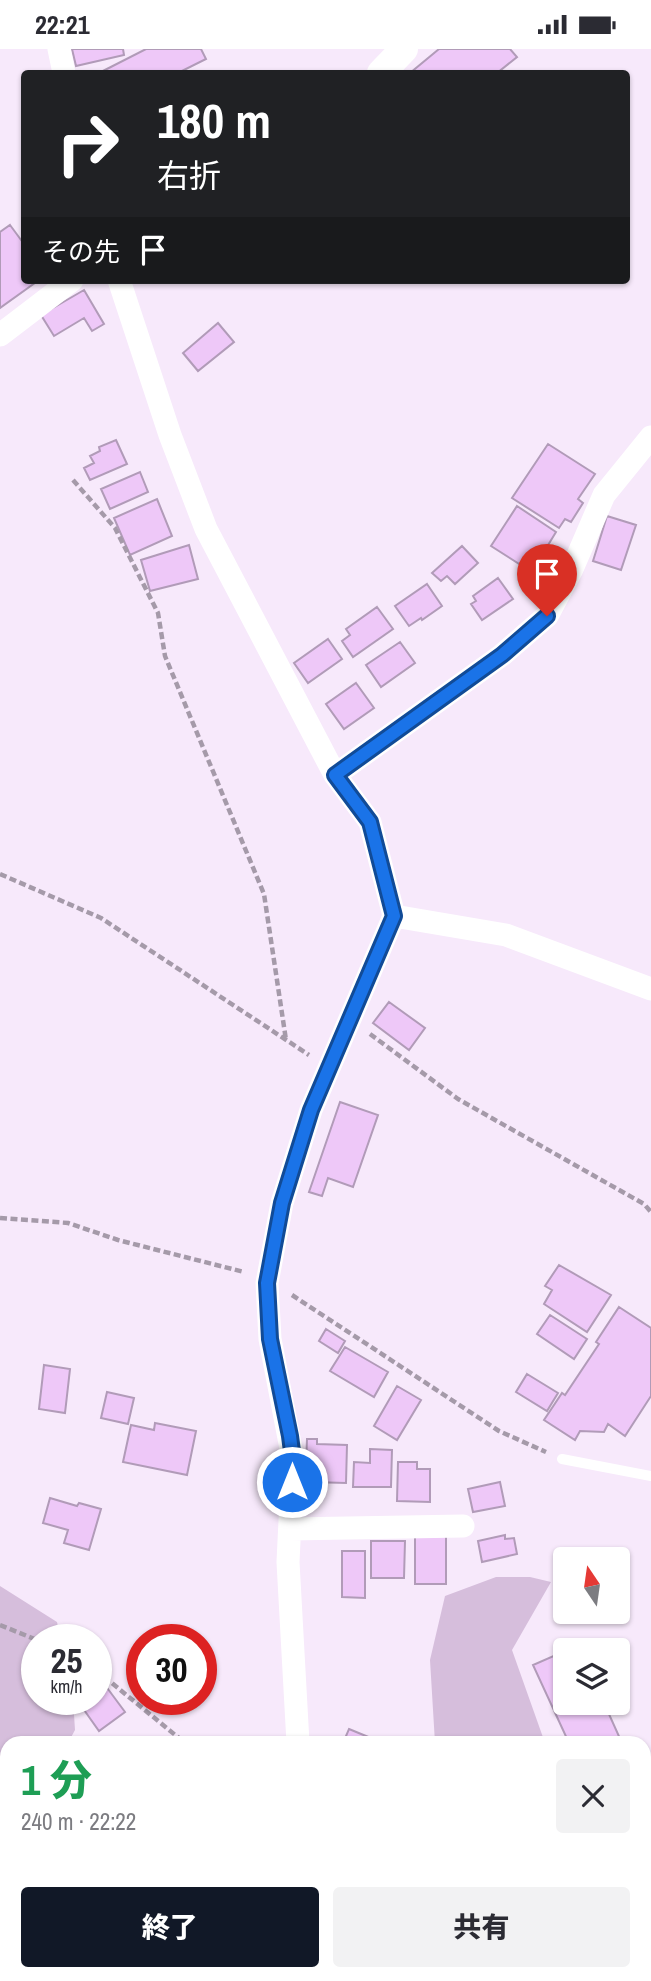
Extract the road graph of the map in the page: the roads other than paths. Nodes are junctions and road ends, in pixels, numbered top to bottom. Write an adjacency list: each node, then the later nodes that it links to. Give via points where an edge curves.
1 (59, 49): 3 (street)
2 (404, 49): 4 (street)
3 (63, 70)
4 (384, 70)
5 (67, 284): 7 (street)
6 (120, 284): 9 (street, via 206,529)
7 (0, 335)
8 (651, 437): 9 (street, via 604,495 547,616 502,655)
9 (335, 775): 10 (street, via 370,822)
10 (394, 916): 11 (street, via 506,935); 15 (street, via 311,1110 282,1203 268,1278 270,1339 293,1459)
11 (651, 989)
12 (562, 1459): 13 (lane)
13 (651, 1476)
14 (463, 1526): 15 (street)
15 (289, 1529): 16 (street)
16 (298, 1736)

